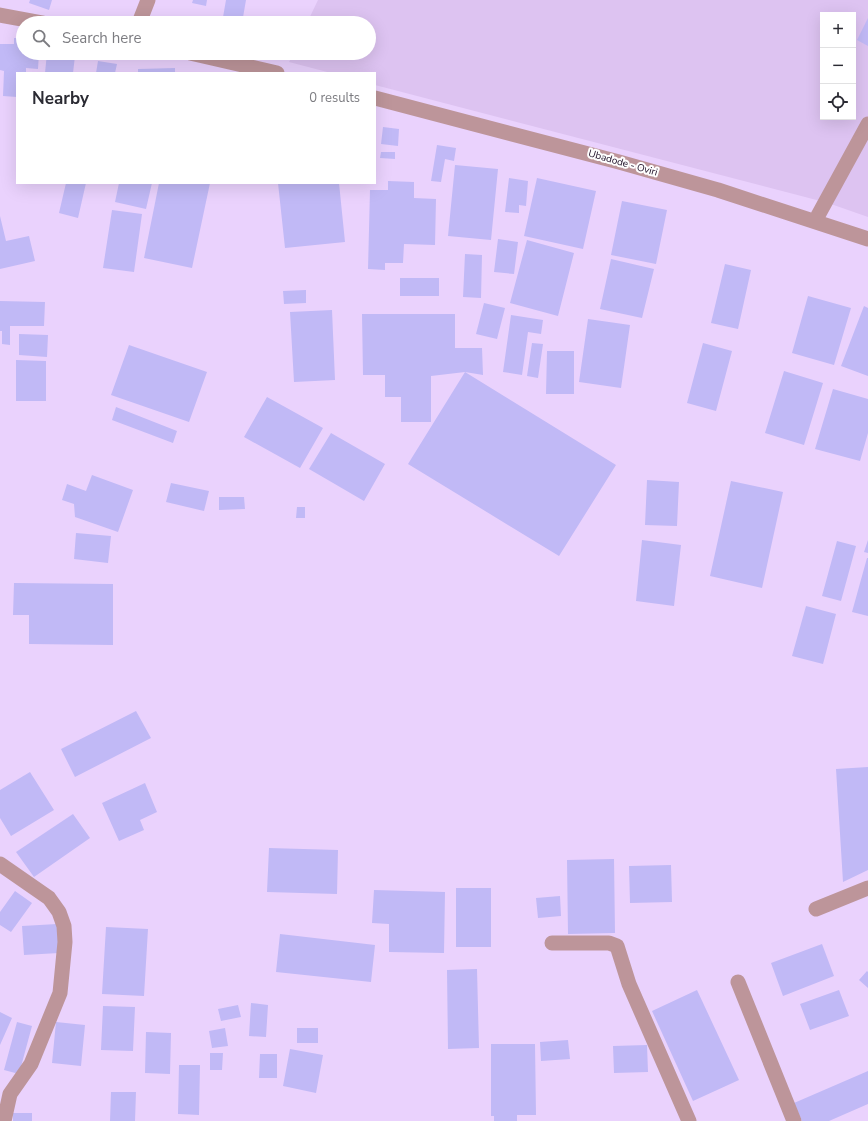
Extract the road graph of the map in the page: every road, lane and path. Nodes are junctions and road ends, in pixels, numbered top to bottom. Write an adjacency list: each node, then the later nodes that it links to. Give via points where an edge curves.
1 (148, 0): 3 (street)
2 (0, 15): 4 (street)
3 (141, 16)
4 (16, 18)
5 (220, 60): 6 (street)
6 (273, 72)
7 (376, 98): 9 (street, Ubadode - Oviri, via 619,162)
8 (868, 124): 9 (street)
9 (815, 221): 10 (street, Ubadode - Oviri)
10 (868, 239)
11 (0, 864): 16 (street, via 49,898 59,912 64,926 65,942 60,993 31,1064 10,1094)
12 (868, 888): 13 (street)
13 (816, 909)
14 (552, 943): 17 (street, via 609,943 617,946 629,984)
15 (738, 982): 18 (street)
16 (4, 1121)
17 (689, 1121)
18 (794, 1121)

